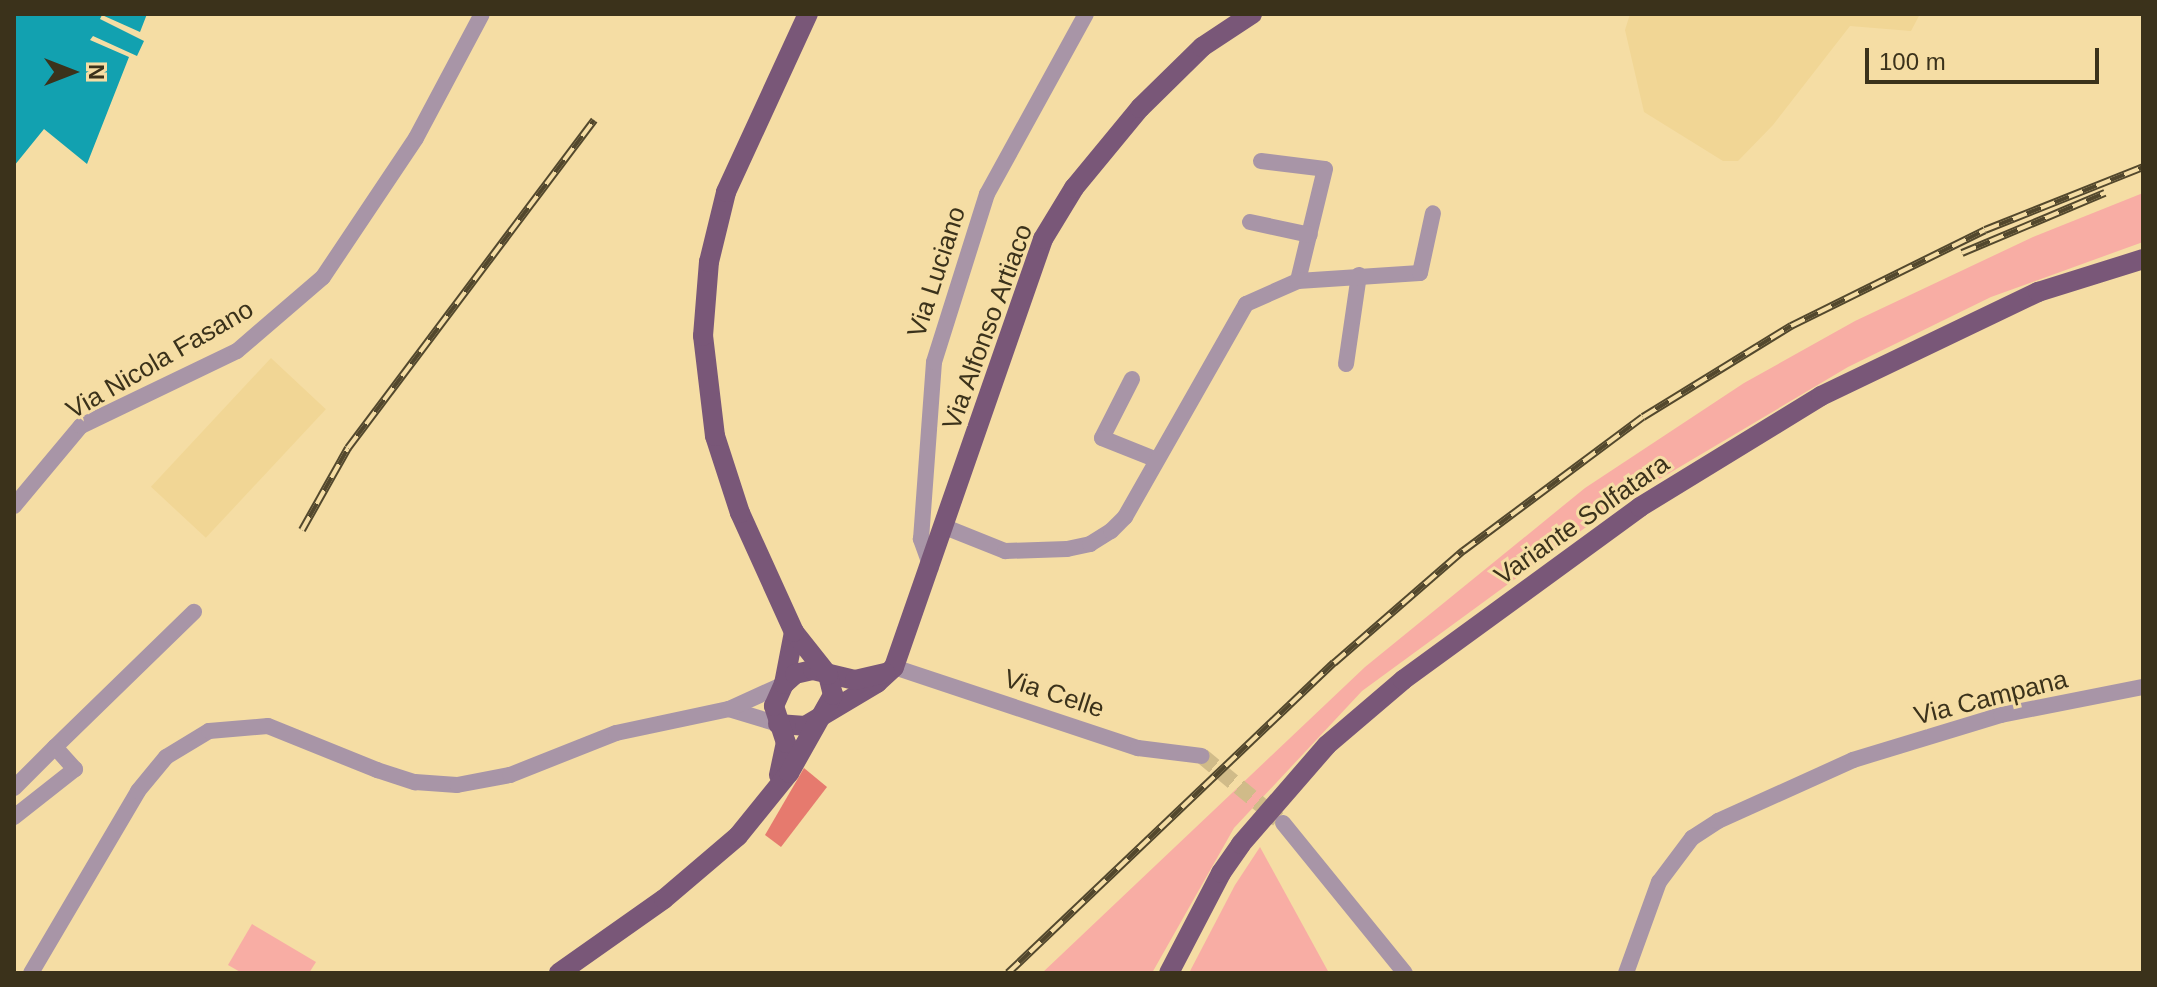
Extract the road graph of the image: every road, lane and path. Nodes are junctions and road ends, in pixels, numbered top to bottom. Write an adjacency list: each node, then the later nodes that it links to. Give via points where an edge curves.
1 (482, 14): 15 (street, Via Nicola Fasano, via 416,138 323,277 237,351 81,426)
2 (808, 14): 19 (main road, via 726,192 709,262 703,336 709,407 723,462)
3 (1086, 14): 17 (street, Via Luciano, via 987,194 934,362 921,539)
4 (1252, 14): 16 (main road, Via Alfonso Artiaco, via 1202,47 1140,108 1074,188 1043,239)
5 (1261, 161): 8 (street, via 1325,169)
6 (1433, 213): 10 (street, via 1420,273)
7 (1250, 222): 8 (street)
8 (1310, 235): 11 (street)
9 (2143, 259): 36 (main road, Variante Solfatara, via 2038,292 1821,396 1640,507 1403,680 1327,745 1241,844)
10 (1359, 275): 11 (street); 12 (street)
11 (1298, 281): 14 (street, via 1246,304)
12 (1346, 364)
13 (1132, 379): 14 (street, via 1102,438)
14 (1157, 460): 16 (street, via 1125,517 1090,544 1005,551)
15 (14, 506)
16 (945, 527): 17 (main road, Via Alfonso Artiaco)
17 (931, 567): 20 (main road, Via Alfonso Artiaco)
18 (194, 612): 27 (street)
19 (794, 632): 21 (main road); 22 (main road)
20 (889, 670): 21 (main road, via 855,680); 25 (main road); 28 (street, Via Celle, via 1138,748)
21 (828, 675): 22 (main road, via 803,671); 25 (main road, via 833,695)
22 (784, 684): 24 (street); 26 (main road, via 774,706)
23 (2143, 687): 38 (street, Via Campana, via 2001,715 1853,760 1718,821 1692,838 1659,882)
24 (729, 709): 26 (street); 34 (street, via 616,733 510,775 457,785 390,774 268,726 209,731 166,757 147,778)
25 (823, 717): 26 (main road, via 805,726); 29 (main road)
26 (778, 724): 29 (main road, via 786,743)
27 (55, 747): 30 (street); 31 (street, via 75,769)
28 (1202, 756)
29 (778, 786): 35 (main road, via 738,836 664,899)
30 (14, 788): 31 (street)
31 (30, 802): 32 (street)
32 (14, 817)
33 (1283, 823): 37 (street)
34 (31, 973)
35 (559, 973)
36 (1169, 973)
37 (1405, 973)
38 (1626, 973)

